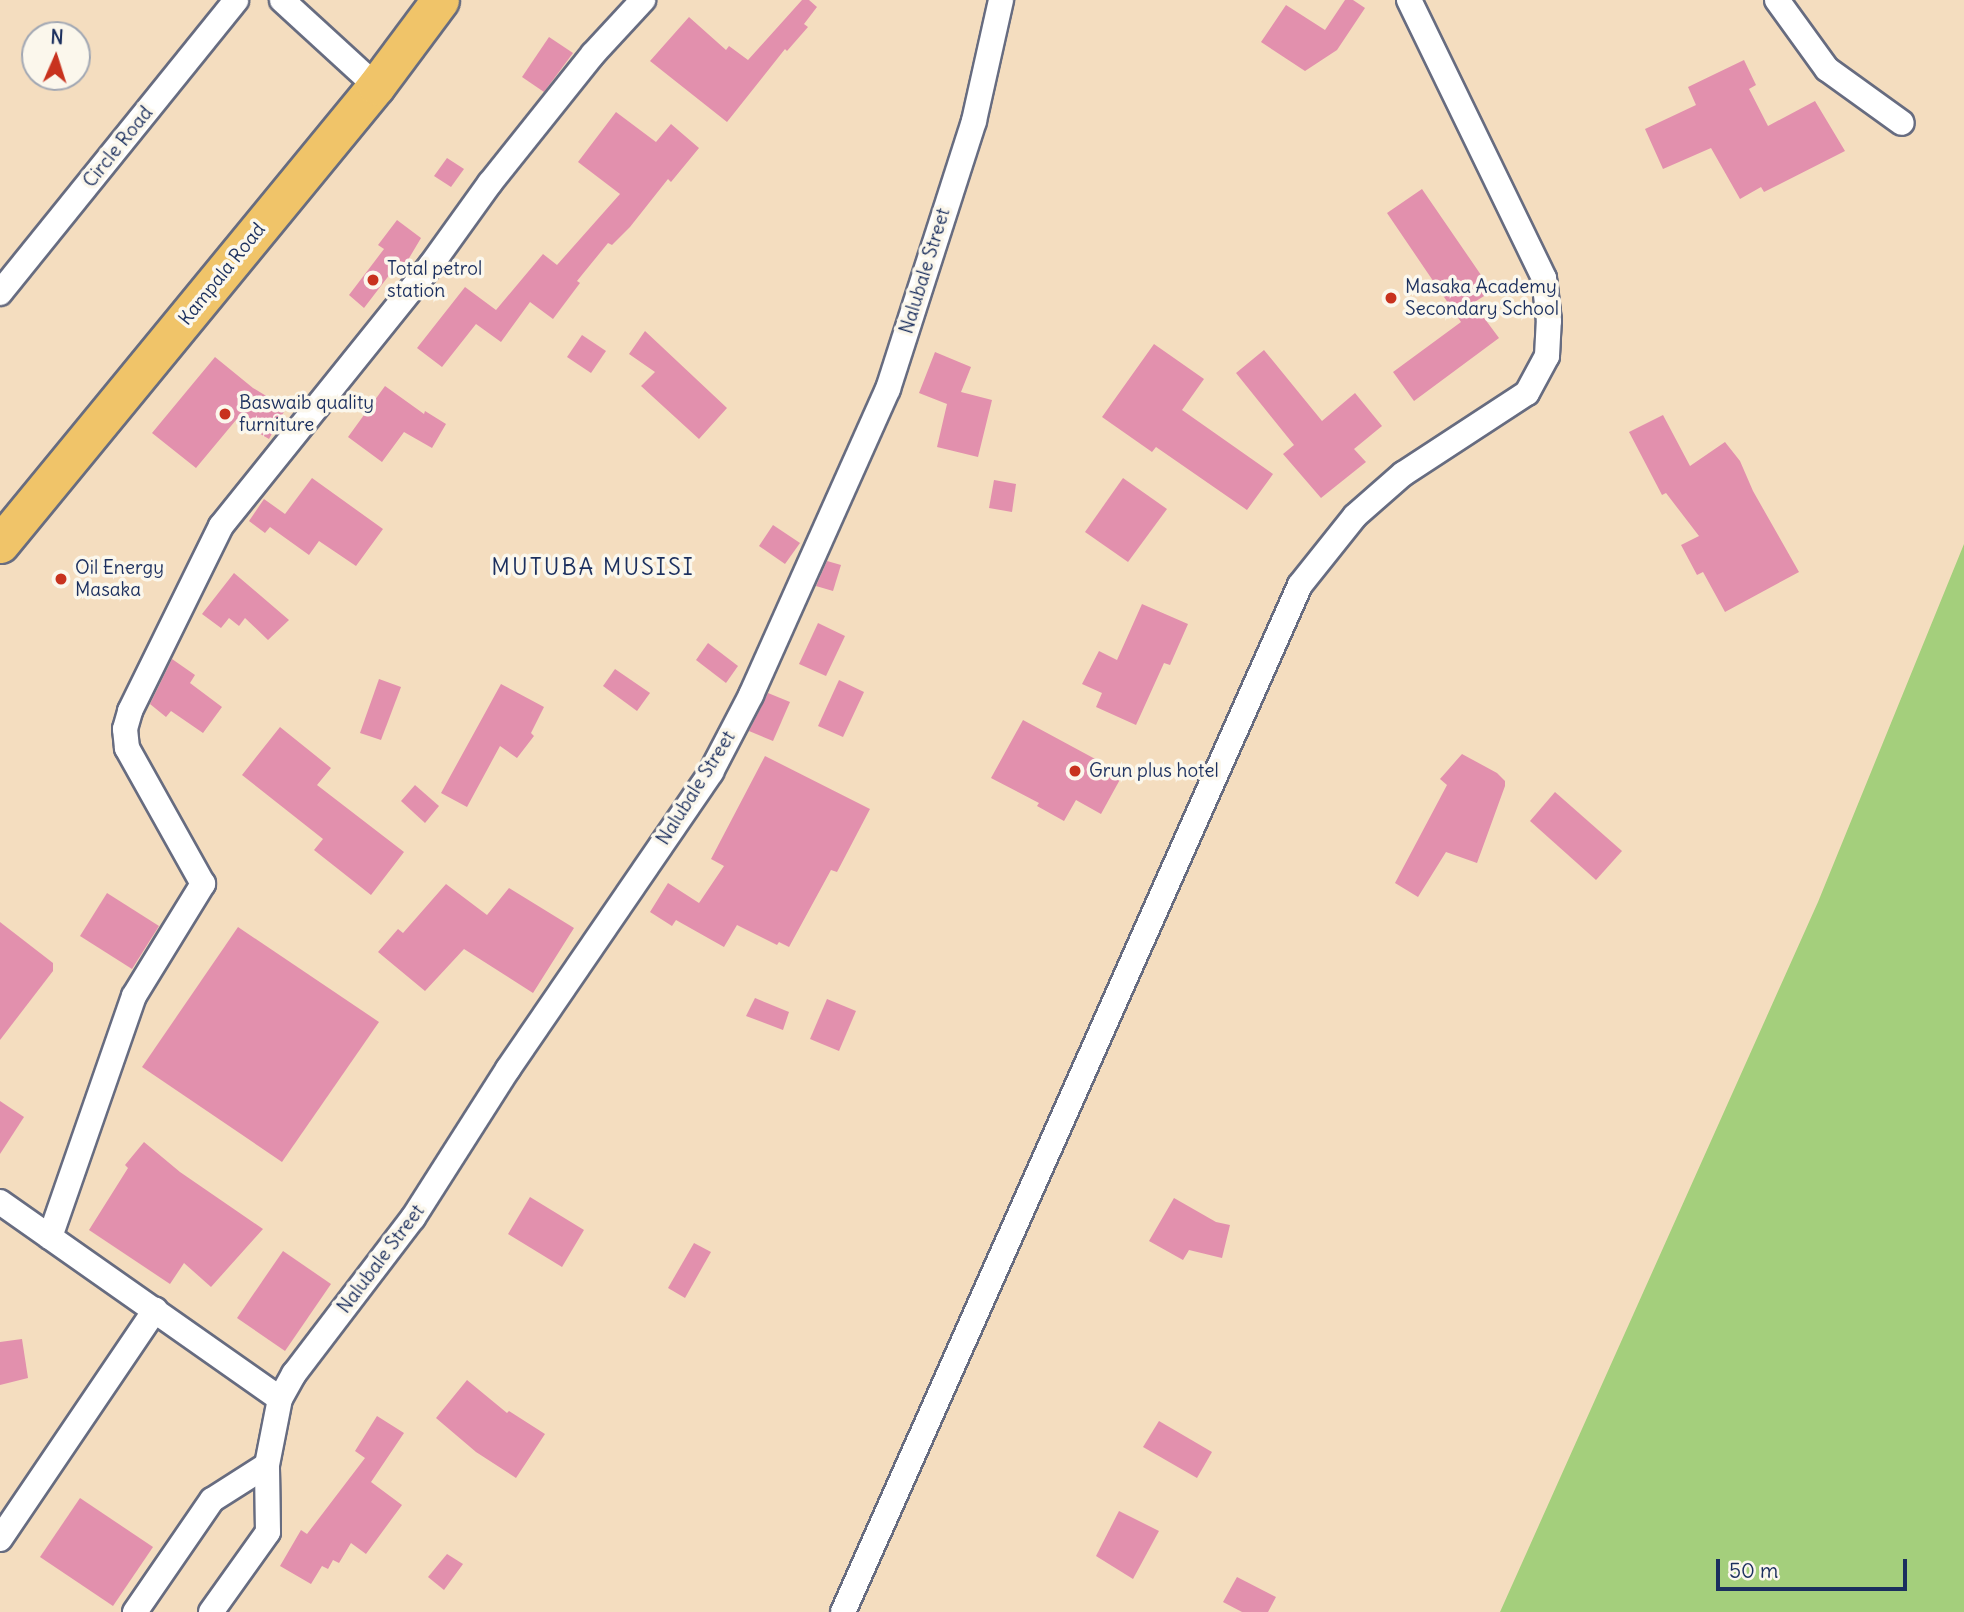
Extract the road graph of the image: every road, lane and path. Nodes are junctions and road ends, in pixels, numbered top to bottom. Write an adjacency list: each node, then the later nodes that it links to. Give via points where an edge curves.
1 (236, 0): 10 (street, Circle Road)
2 (282, 0): 8 (street)
3 (440, 0): 8 (main road, Kampala Road)
4 (643, 0): 13 (street, via 584,65 221,526 130,711 125,729 127,748 203,884 134,996)
5 (1001, 0): 15 (street, Nalubale Street, via 974,121 888,389 751,695 711,772 508,1069 413,1218 294,1374)
6 (1409, 0): 20 (street, via 1545,278 1547,356 1527,393 1403,474 1355,516 1300,585)
7 (1777, 0): 9 (street, via 1827,69)
8 (376, 86): 11 (main road, Kampala Road)
9 (1902, 124)
10 (0, 293)
11 (0, 544)
12 (0, 1202): 13 (street)
13 (50, 1237): 14 (street)
14 (155, 1310): 15 (street); 17 (street)
15 (280, 1399): 16 (street, Nalubale Street)
16 (267, 1465): 18 (street, via 212,1500); 19 (street, Nalubale Street, via 268,1532)
17 (0, 1539)
18 (135, 1612)
19 (211, 1612)
20 (843, 1612)

